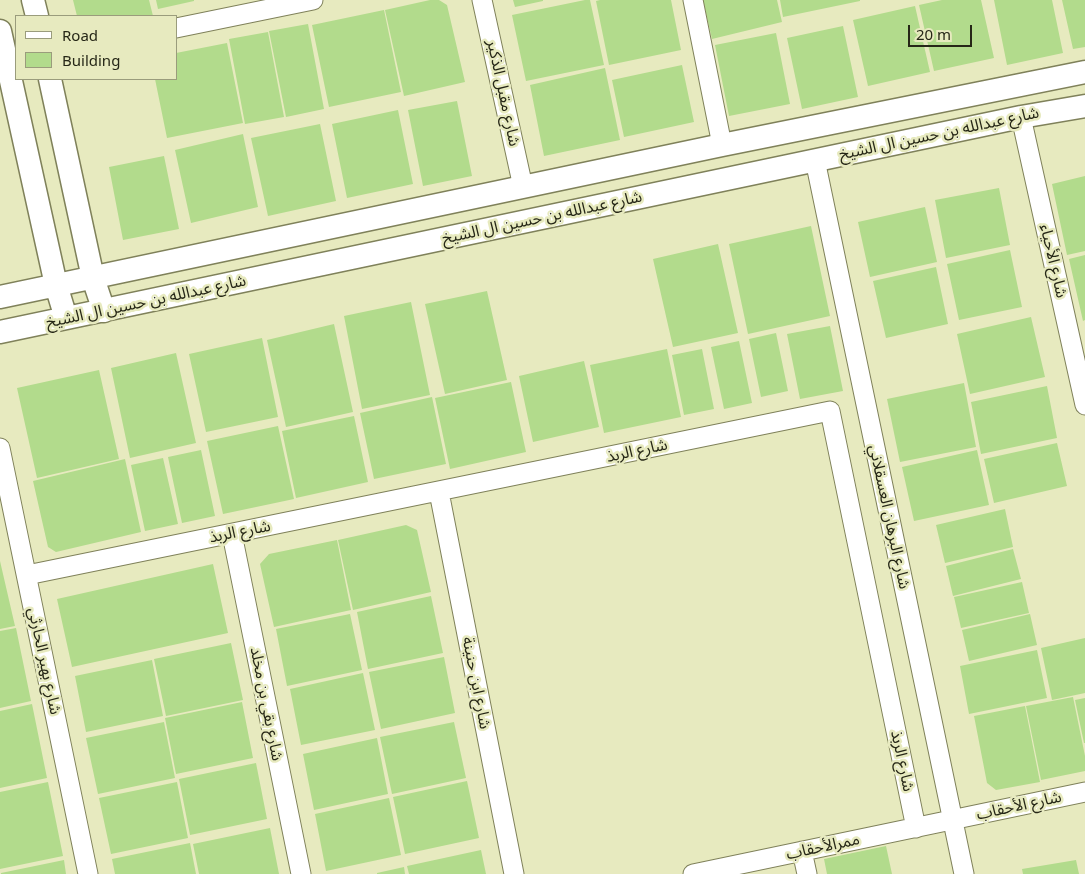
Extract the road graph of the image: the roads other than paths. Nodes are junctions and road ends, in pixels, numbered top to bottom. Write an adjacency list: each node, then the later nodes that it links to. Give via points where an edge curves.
1 (33, 0): 6 (street)
2 (312, 0): 5 (street)
3 (482, 0): 15 (street, شارع مقبل الذكير)
4 (693, 0): 13 (street)
5 (263, 5): 7 (street)
6 (37, 15)
7 (178, 27)
8 (0, 31): 17 (street)
9 (1085, 72): 13 (street, شارع عبدالله بن حسين ال الشيخ)
10 (50, 80): 16 (street)
11 (1085, 106): 12 (street, شارع عبدالله بن حسين ال الشيخ)
12 (1020, 117): 14 (street, شارع عبدالله بن حسين ال الشيخ); 22 (street, شارع الأحياء)
13 (722, 145): 15 (street, شارع عبدالله بن حسين ال الشيخ)
14 (815, 160): 19 (street, شارع عبدالله بن حسين ال الشيخ); 29 (street, شارع البرهان العسقلاني)
15 (523, 187): 16 (street, شارع عبدالله بن حسين ال الشيخ)
16 (93, 278): 17 (street, شارع عبدالله بن حسين ال الشيخ); 19 (street)
17 (56, 285): 18 (street, شارع عبدالله بن حسين ال الشيخ); 20 (street)
18 (0, 297)
19 (104, 311): 20 (street, شارع عبدالله بن حسين ال الشيخ)
20 (66, 318): 21 (street, شارع عبدالله بن حسين ال الشيخ)
21 (0, 332)
22 (1078, 341): 23 (street, شارع الأحياء)
23 (1085, 405)
24 (0, 448): 27 (street, شارع بهير الحارثي)
25 (439, 492): 26 (street, شارع الربذ); 30 (street, شارع الربذ, via 830,411); 34 (street, شارع ابن حنينة)
26 (232, 534): 27 (street, شارع الربذ); 33 (street, شارع بقي بن مخلد)
27 (27, 575): 32 (street, شارع بهير الحارثي)
28 (1085, 792): 29 (street, شارع الأحقاب)
29 (953, 820): 30 (street, ممرالأحقاب); 37 (street, شارع البرهان العسقلاني)
30 (916, 828): 31 (street, ممرالأحقاب)
31 (802, 852): 35 (street, ممرالأحقاب); 36 (street)
32 (88, 874)
33 (301, 874)
34 (514, 874)
35 (692, 874)
36 (807, 874)
37 (964, 874)

